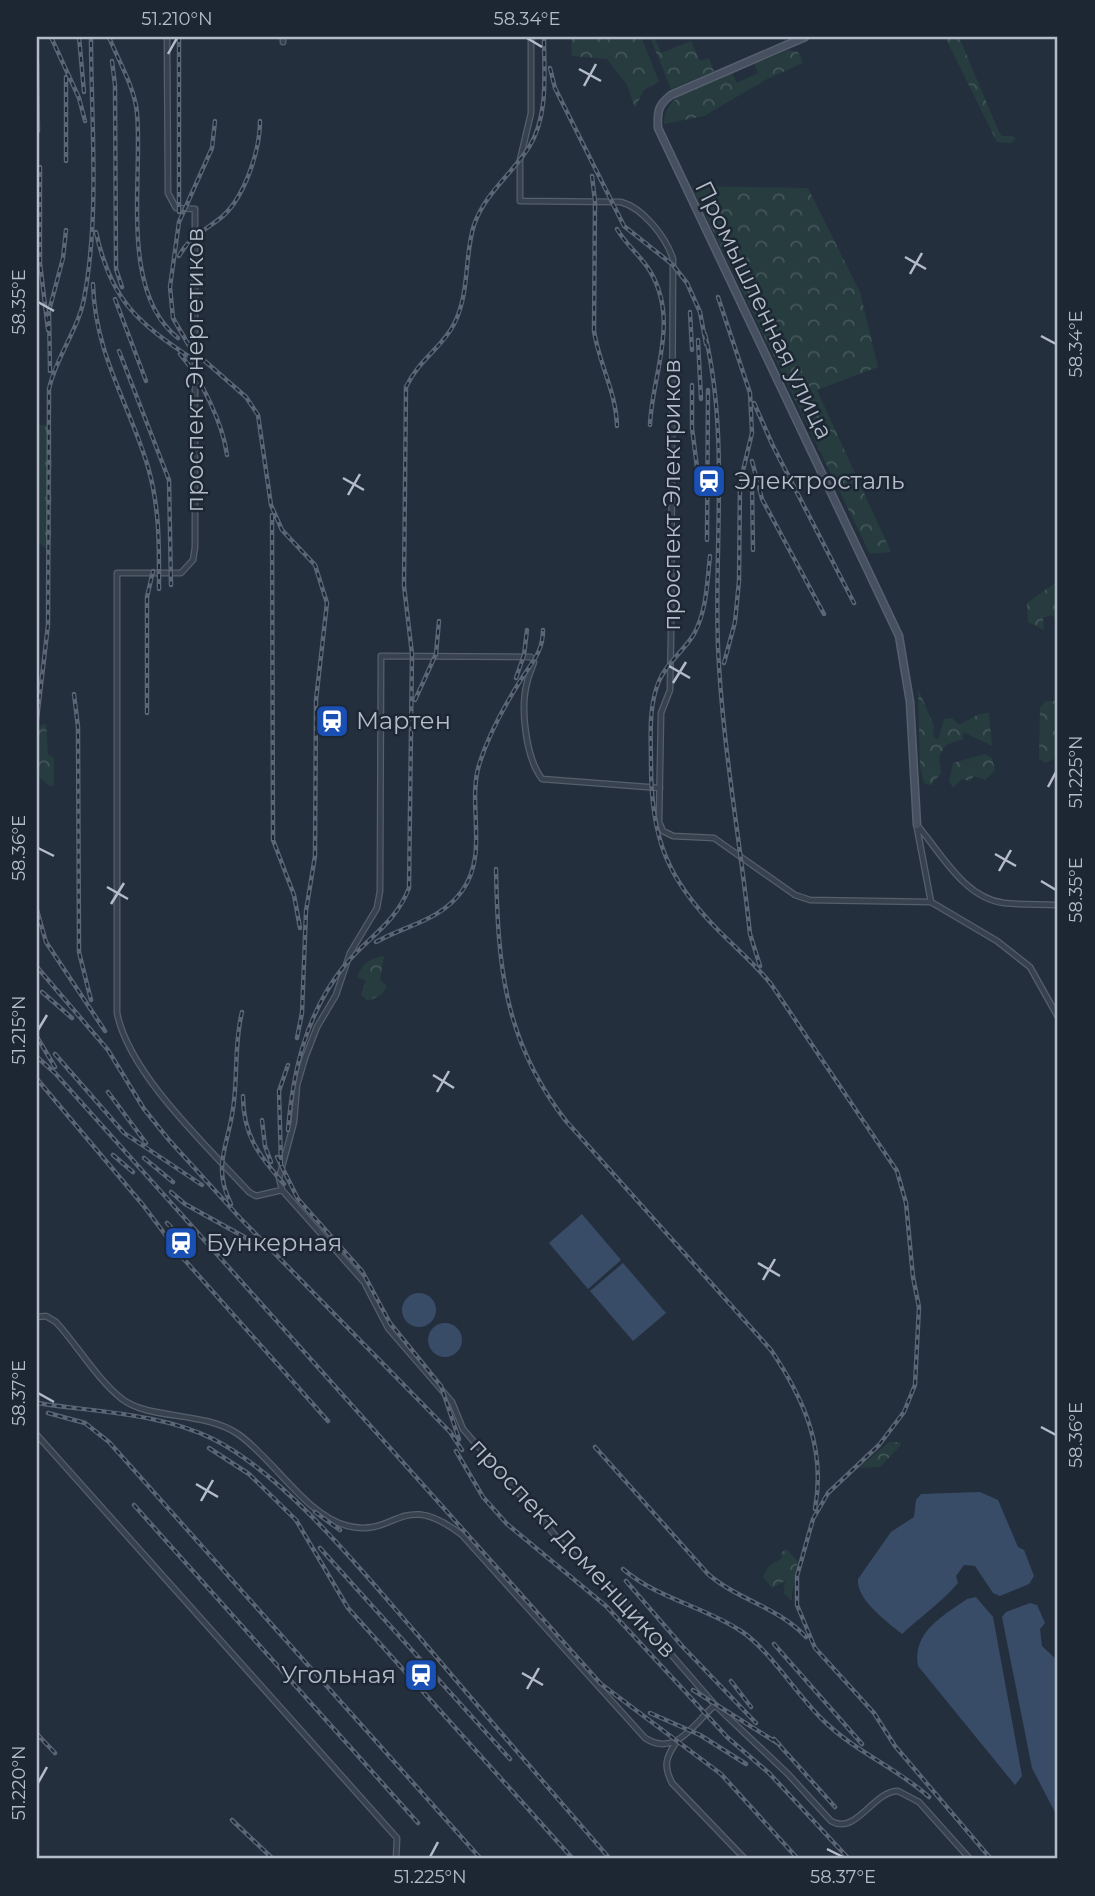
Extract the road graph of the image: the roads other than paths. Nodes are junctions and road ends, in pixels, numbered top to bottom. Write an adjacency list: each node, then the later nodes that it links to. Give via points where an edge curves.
1 (167, 37): 9 (street, проспект Энергетиков, via 170,202 176,208 195,209 193,560 181,573 117,573 117,1013 130,1053 249,1192 256,1196)
2 (531, 37): 4 (street, проспект Электриков, via 531,113 520,160 520,201 631,204 664,240 673,259 671,651 670,690 661,713)
3 (805, 37): 5 (street, Промышленная улица, via 671,95 661,103 658,128 899,636 910,702)
4 (660, 788): 6 (street, проспект Электриков, via 663,831 673,836 714,838 795,895 824,902); 9 (street, via 542,779 529,755 526,735 531,657 381,656 377,908 350,953 336,995 305,1058 279,1178)
5 (917, 825): 6 (street, Промышленная улица); 7 (street, via 977,894 1002,903)
6 (931, 902): 8 (street, via 997,941 1030,967)
7 (1058, 905)
8 (1058, 1017)
9 (282, 1190): 12 (street, проспект Доменщиков, via 364,1282 388,1328 452,1402 463,1429 567,1549 622,1599)
10 (37, 1317): 13 (street, via 56,1322 121,1398 214,1421 236,1433 260,1450 306,1499 346,1526 367,1528 414,1514 439,1517 462,1535 645,1738 655,1745)
11 (37, 1435): 14 (street, via 397,1838)
12 (715, 1705): 13 (street); 16 (street, проспект Доменщиков, via 837,1825 846,1825 882,1796 898,1791 919,1802)
13 (675, 1743): 15 (street, via 665,1769 672,1783)
14 (396, 1859)
15 (745, 1859)
16 (970, 1859)

